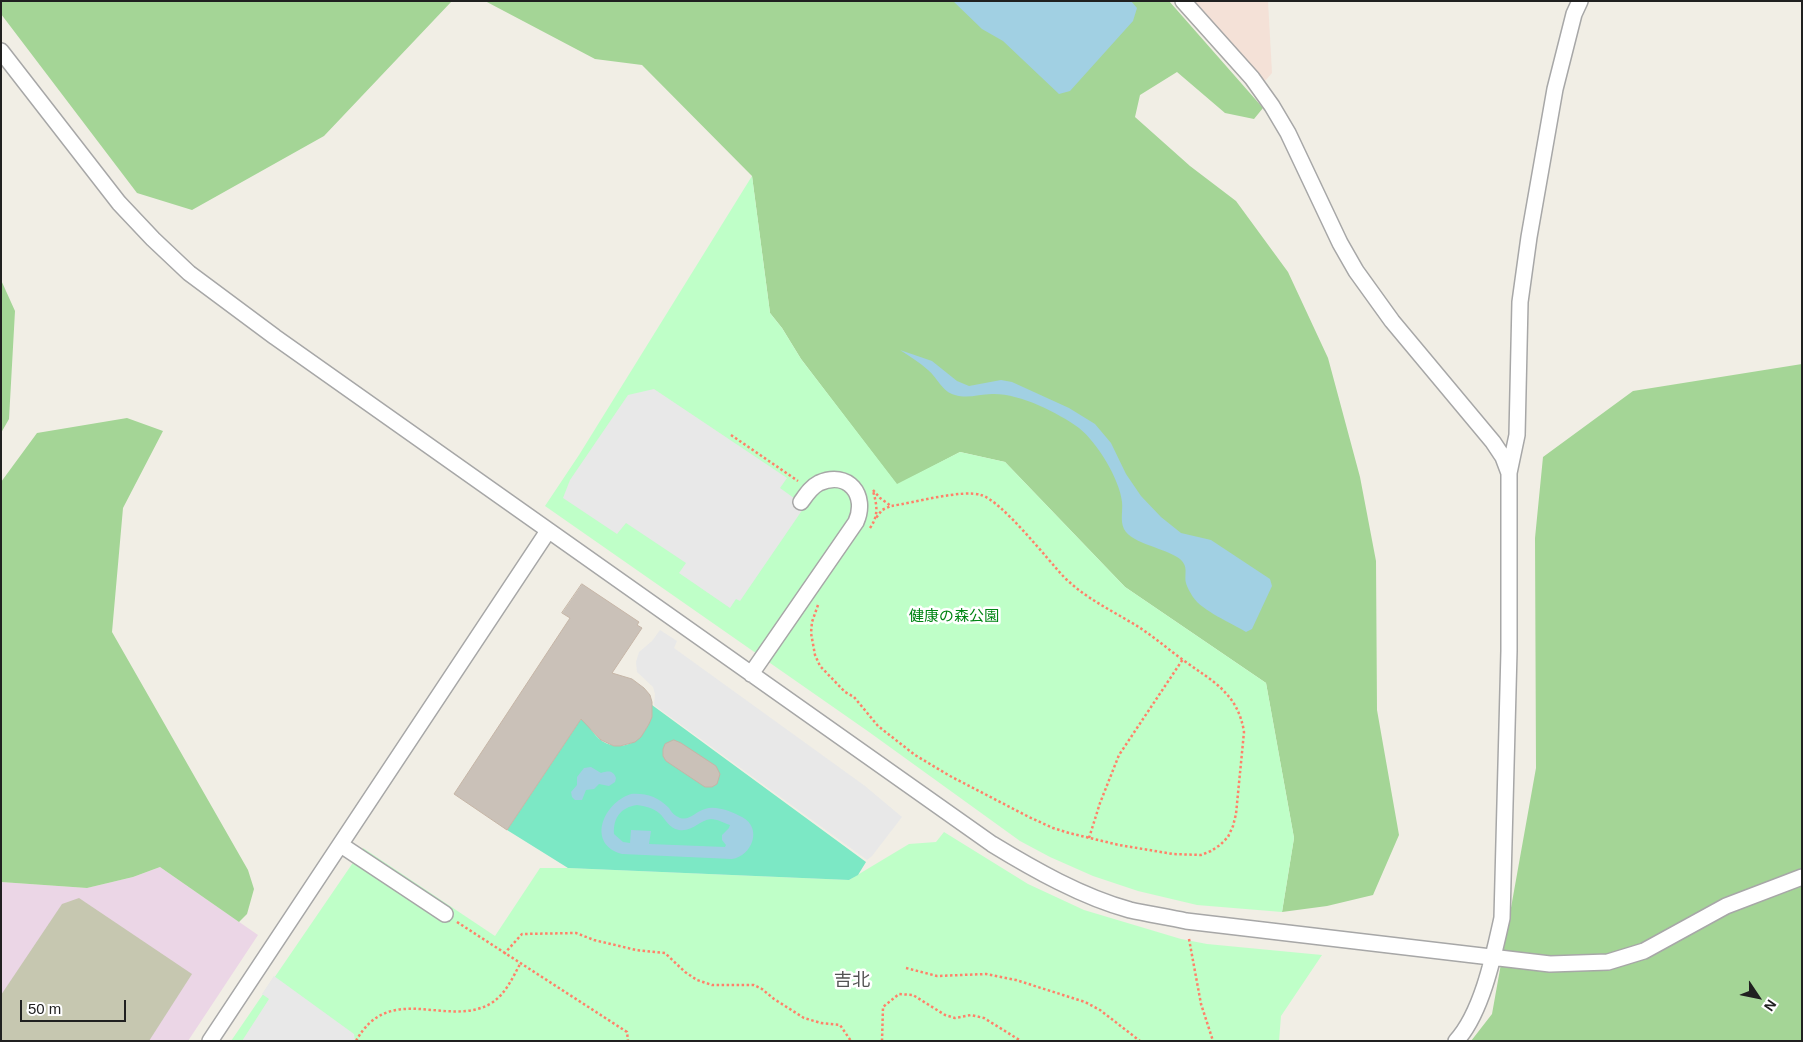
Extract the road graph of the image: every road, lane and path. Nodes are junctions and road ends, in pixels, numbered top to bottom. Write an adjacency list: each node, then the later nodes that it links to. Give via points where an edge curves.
1 (1183, 1): 5 (street, via 1252,78 1272,106 1356,271 1392,321 1493,442)
2 (1580, 1): 5 (street, via 1555,89 1529,238 1520,302 1517,435)
3 (1, 51): 14 (street, via 119,203 189,273)
4 (731, 436): 7 (path)
5 (1509, 473): 25 (street, via 1509,651 1502,918)
6 (803, 476): 7 (path)
7 (798, 481): 9 (path)
8 (868, 484): 10 (path)
9 (794, 487)
10 (872, 489): 12 (path); 13 (path)
11 (801, 502): 18 (street, via 818,483 833,480 852,487 860,499 861,508 856,522)
12 (891, 506): 13 (path); 17 (path, via 963,494 982,495 1002,509 1076,588)
13 (876, 518): 15 (path)
14 (548, 531): 18 (street); 20 (street)
15 (867, 532)
16 (820, 601): 19 (path, via 812,622 812,643 820,666 854,697 878,726 914,755 950,776 1053,828)
17 (1183, 659): 19 (path, via 1120,755); 19 (path, via 1224,689 1242,720 1243,741 1234,826 1220,845 1201,855 1173,854)
18 (751, 674): 25 (street, via 992,844 1081,892 1128,909 1186,921)
19 (1089, 838)
20 (340, 844): 22 (street); 28 (street)
21 (1802, 876): 25 (street, via 1726,906 1644,951 1608,962 1550,964)
22 (445, 914): 24 (path)
23 (1189, 939): 35 (path, via 1201,1004)
24 (504, 954): 26 (path); 31 (path, via 522,934 576,934 636,950 665,953 697,980 712,985 754,985 804,1018 840,1024)
25 (1494, 957): 36 (street, via 1476,1010)
26 (520, 964): 29 (path, via 502,993 490,1004 466,1011 392,1010 375,1019); 30 (path, via 627,1032)
27 (906, 968): 34 (path, via 937,976 986,974 1016,980 1086,1002)
28 (210, 1041)
29 (356, 1041)
30 (628, 1041)
31 (851, 1041)
32 (882, 1041): 33 (path, via 884,1006 899,994 913,995 950,1017 984,1018)
33 (1022, 1041)
34 (1140, 1041)
35 (1213, 1041)
36 (1456, 1041)

